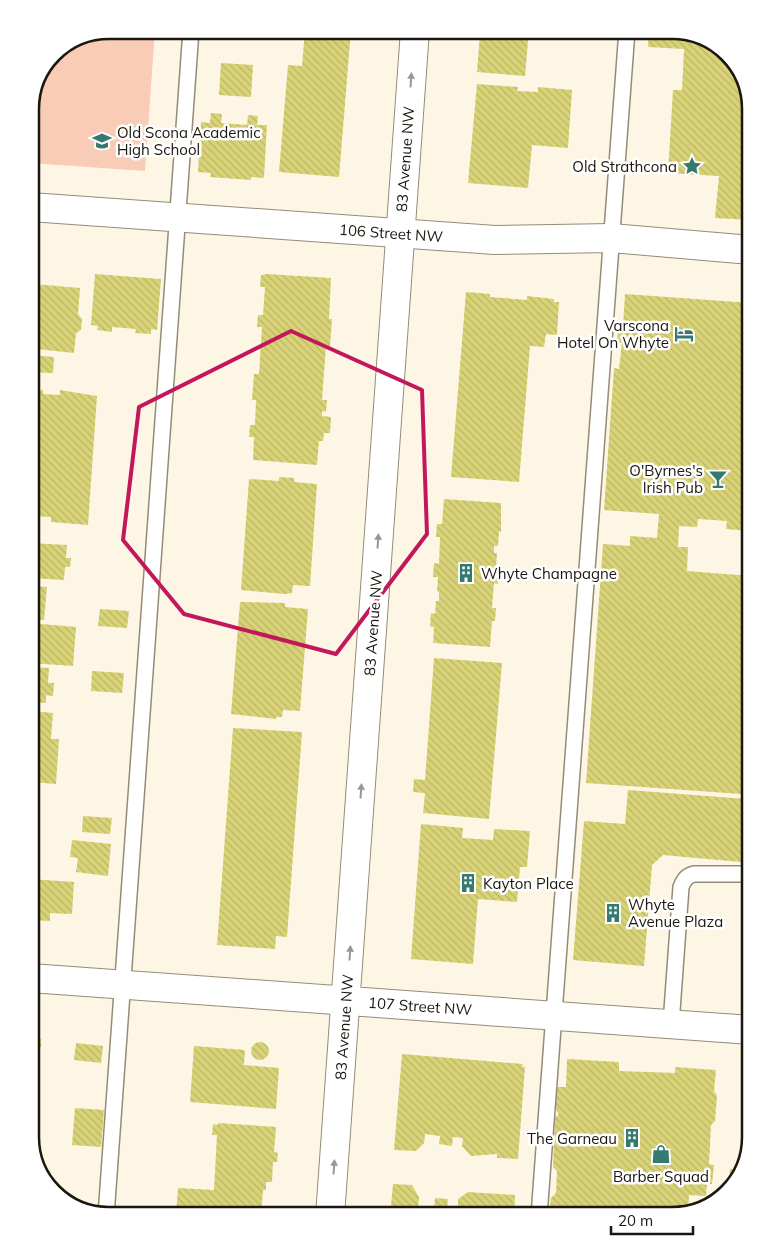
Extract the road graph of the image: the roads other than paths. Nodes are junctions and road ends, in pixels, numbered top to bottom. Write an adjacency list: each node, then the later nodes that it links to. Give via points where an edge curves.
1 (190, 39): 5 (lane)
2 (414, 39): 6 (street, 83 Avenue NW, one-way to 2)
3 (626, 39): 7 (lane)
4 (39, 208): 5 (street, 106 Street NW)
5 (177, 218): 6 (street, 106 Street NW); 11 (lane)
6 (400, 234): 7 (street, 106 Street NW, via 495,240); 12 (street, 83 Avenue NW, one-way to 6)
7 (611, 238): 8 (street, 106 Street NW); 13 (lane)
8 (742, 249)
9 (742, 874): 14 (lane, via 694,874 683,881)
10 (39, 979): 11 (street, 107 Street NW)
11 (123, 985): 12 (street, 107 Street NW); 16 (lane)
12 (346, 1001): 13 (street, 107 Street NW); 17 (street, 83 Avenue NW, one-way to 12)
13 (552, 1016): 14 (street, 107 Street NW); 18 (lane)
14 (671, 1024): 15 (street, 107 Street NW)
15 (742, 1029)
16 (107, 1207)
17 (331, 1207)
18 (540, 1207)

